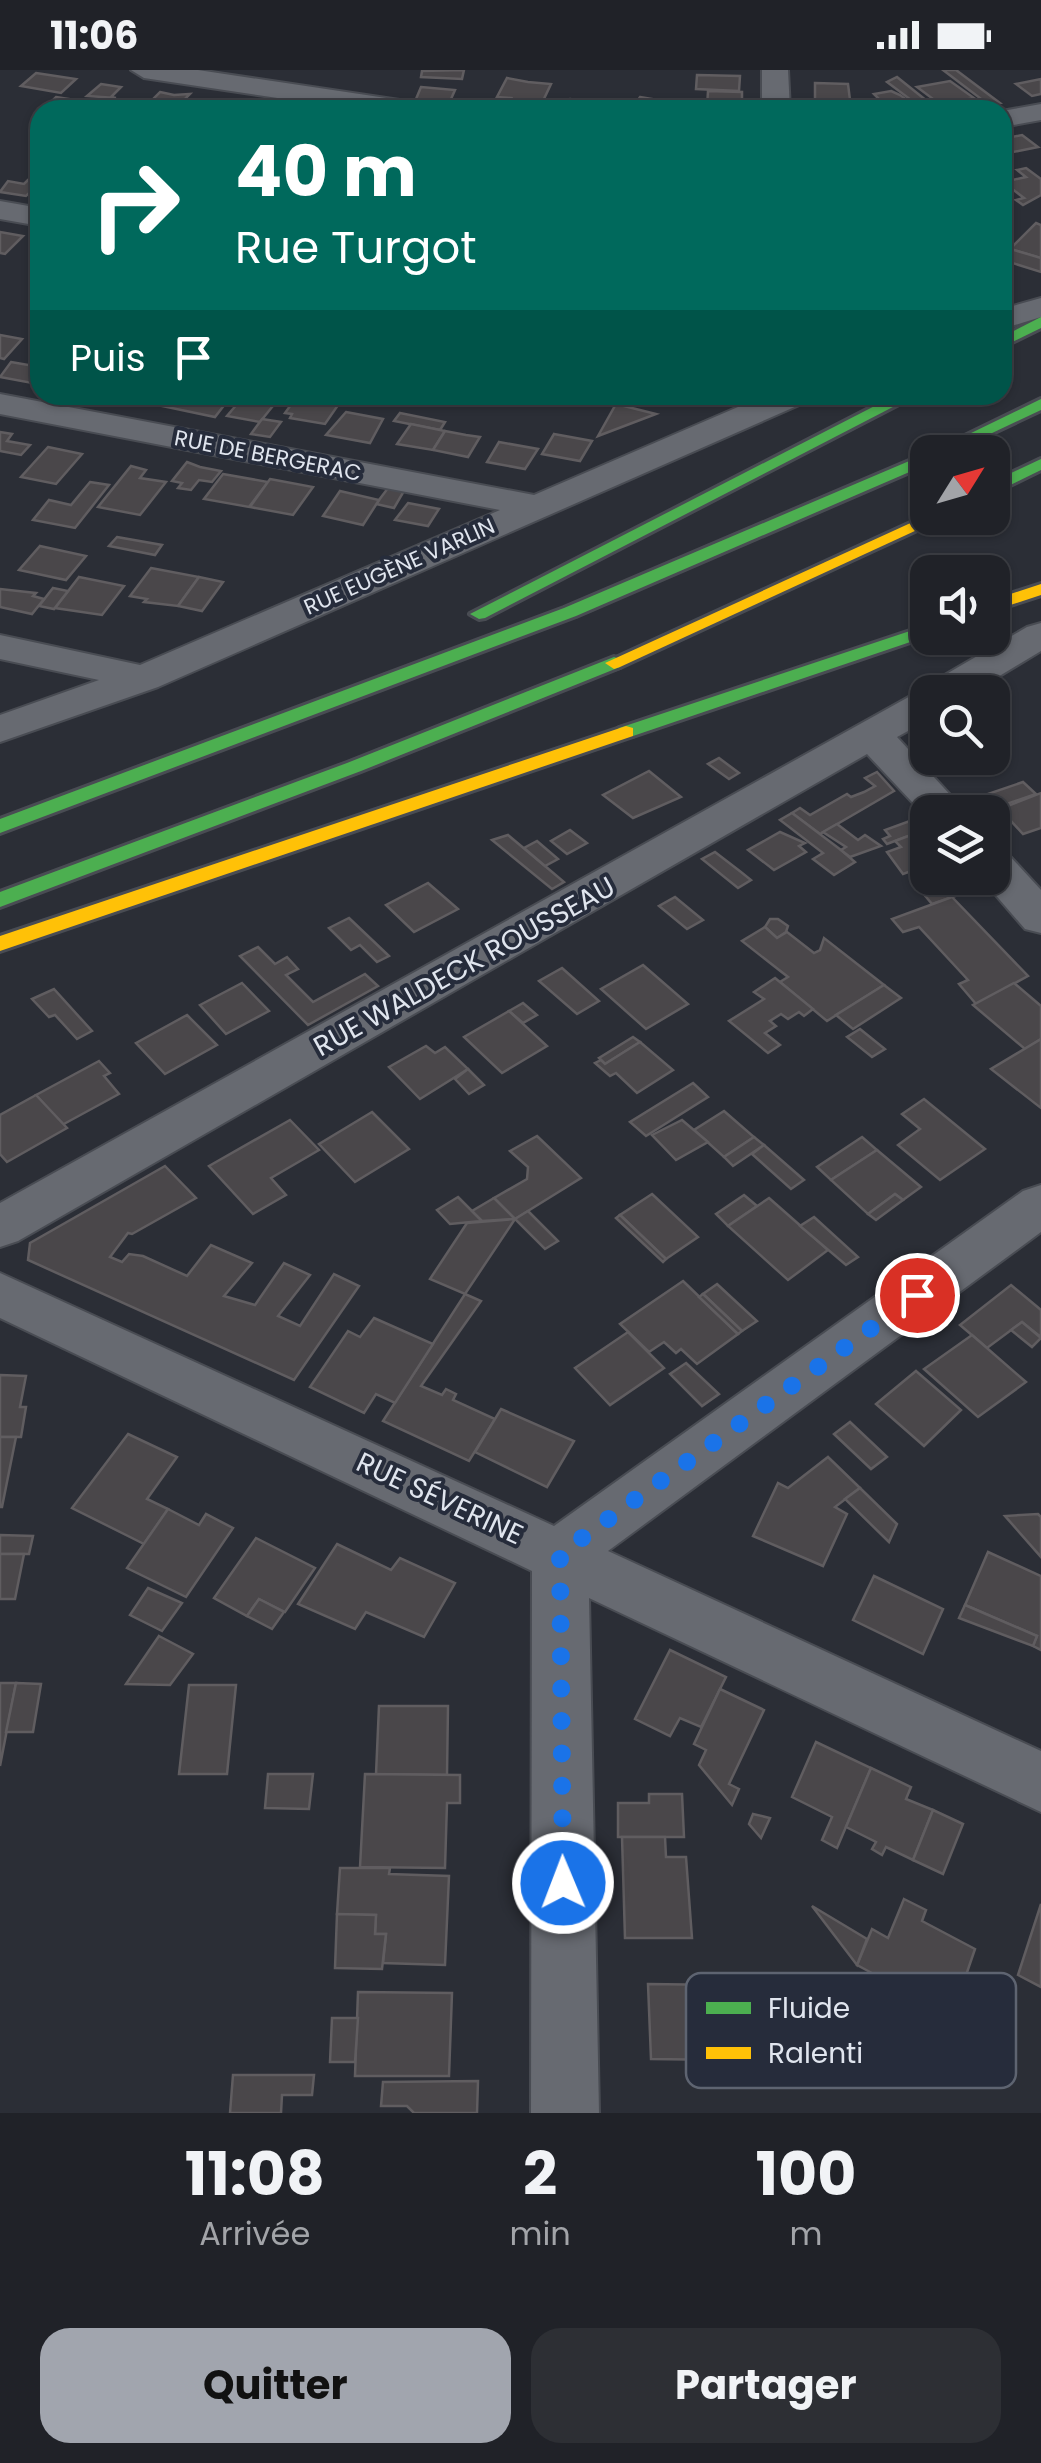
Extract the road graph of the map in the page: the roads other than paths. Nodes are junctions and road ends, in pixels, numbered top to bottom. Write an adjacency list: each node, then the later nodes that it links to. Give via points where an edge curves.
1 (144, 70): 3 (street)
2 (775, 70): 4 (street)
3 (385, 100)
4 (776, 100)
5 (1041, 112): 6 (street)
6 (1012, 117)
7 (0, 210): 8 (street)
8 (30, 215)
9 (1041, 307): 10 (street)
10 (1012, 317)
11 (1041, 322): 12 (highway)
12 (1012, 338)
13 (0, 404): 21 (street, RUE DE BERGERAC)
14 (1041, 404): 17 (highway)
15 (771, 405): 21 (street, RUE EUGÈNE VARLIN)
16 (888, 405): 25 (highway)
17 (976, 435)
18 (1041, 464): 20 (highway)
19 (910, 466): 32 (highway)
20 (1010, 479)
21 (535, 506): 31 (street, RUE EUGÈNE VARLIN)
22 (910, 530): 40 (highway, via 647,648)
23 (1041, 588): 24 (highway)
24 (1010, 599)
25 (462, 623)
26 (1041, 635): 30 (street)
27 (910, 636): 42 (highway)
28 (428, 640): 32 (highway)
29 (14, 650): 31 (street); 33 (street)
30 (974, 675)
31 (144, 678): 33 (street, RUE EUGÈNE VARLIN)
32 (368, 691): 38 (highway)
33 (68, 704): 35 (street, RUE EUGÈNE VARLIN)
34 (910, 714): 36 (street, RUE WALDECK ROUSSEAU)
35 (0, 729)
36 (872, 736): 37 (street); 44 (street, RUE WALDECK ROUSSEAU)
37 (929, 795)
38 (0, 826)
39 (1010, 883): 41 (street)
40 (0, 900)
41 (1041, 918)
42 (0, 944)
43 (1041, 1205): 46 (street)
44 (0, 1227)
45 (0, 1294): 46 (street, RUE SÉVERINE)
46 (560, 1554): 47 (street, RUE SÉVERINE); 48 (street)
47 (1041, 1782)
48 (565, 2113)

